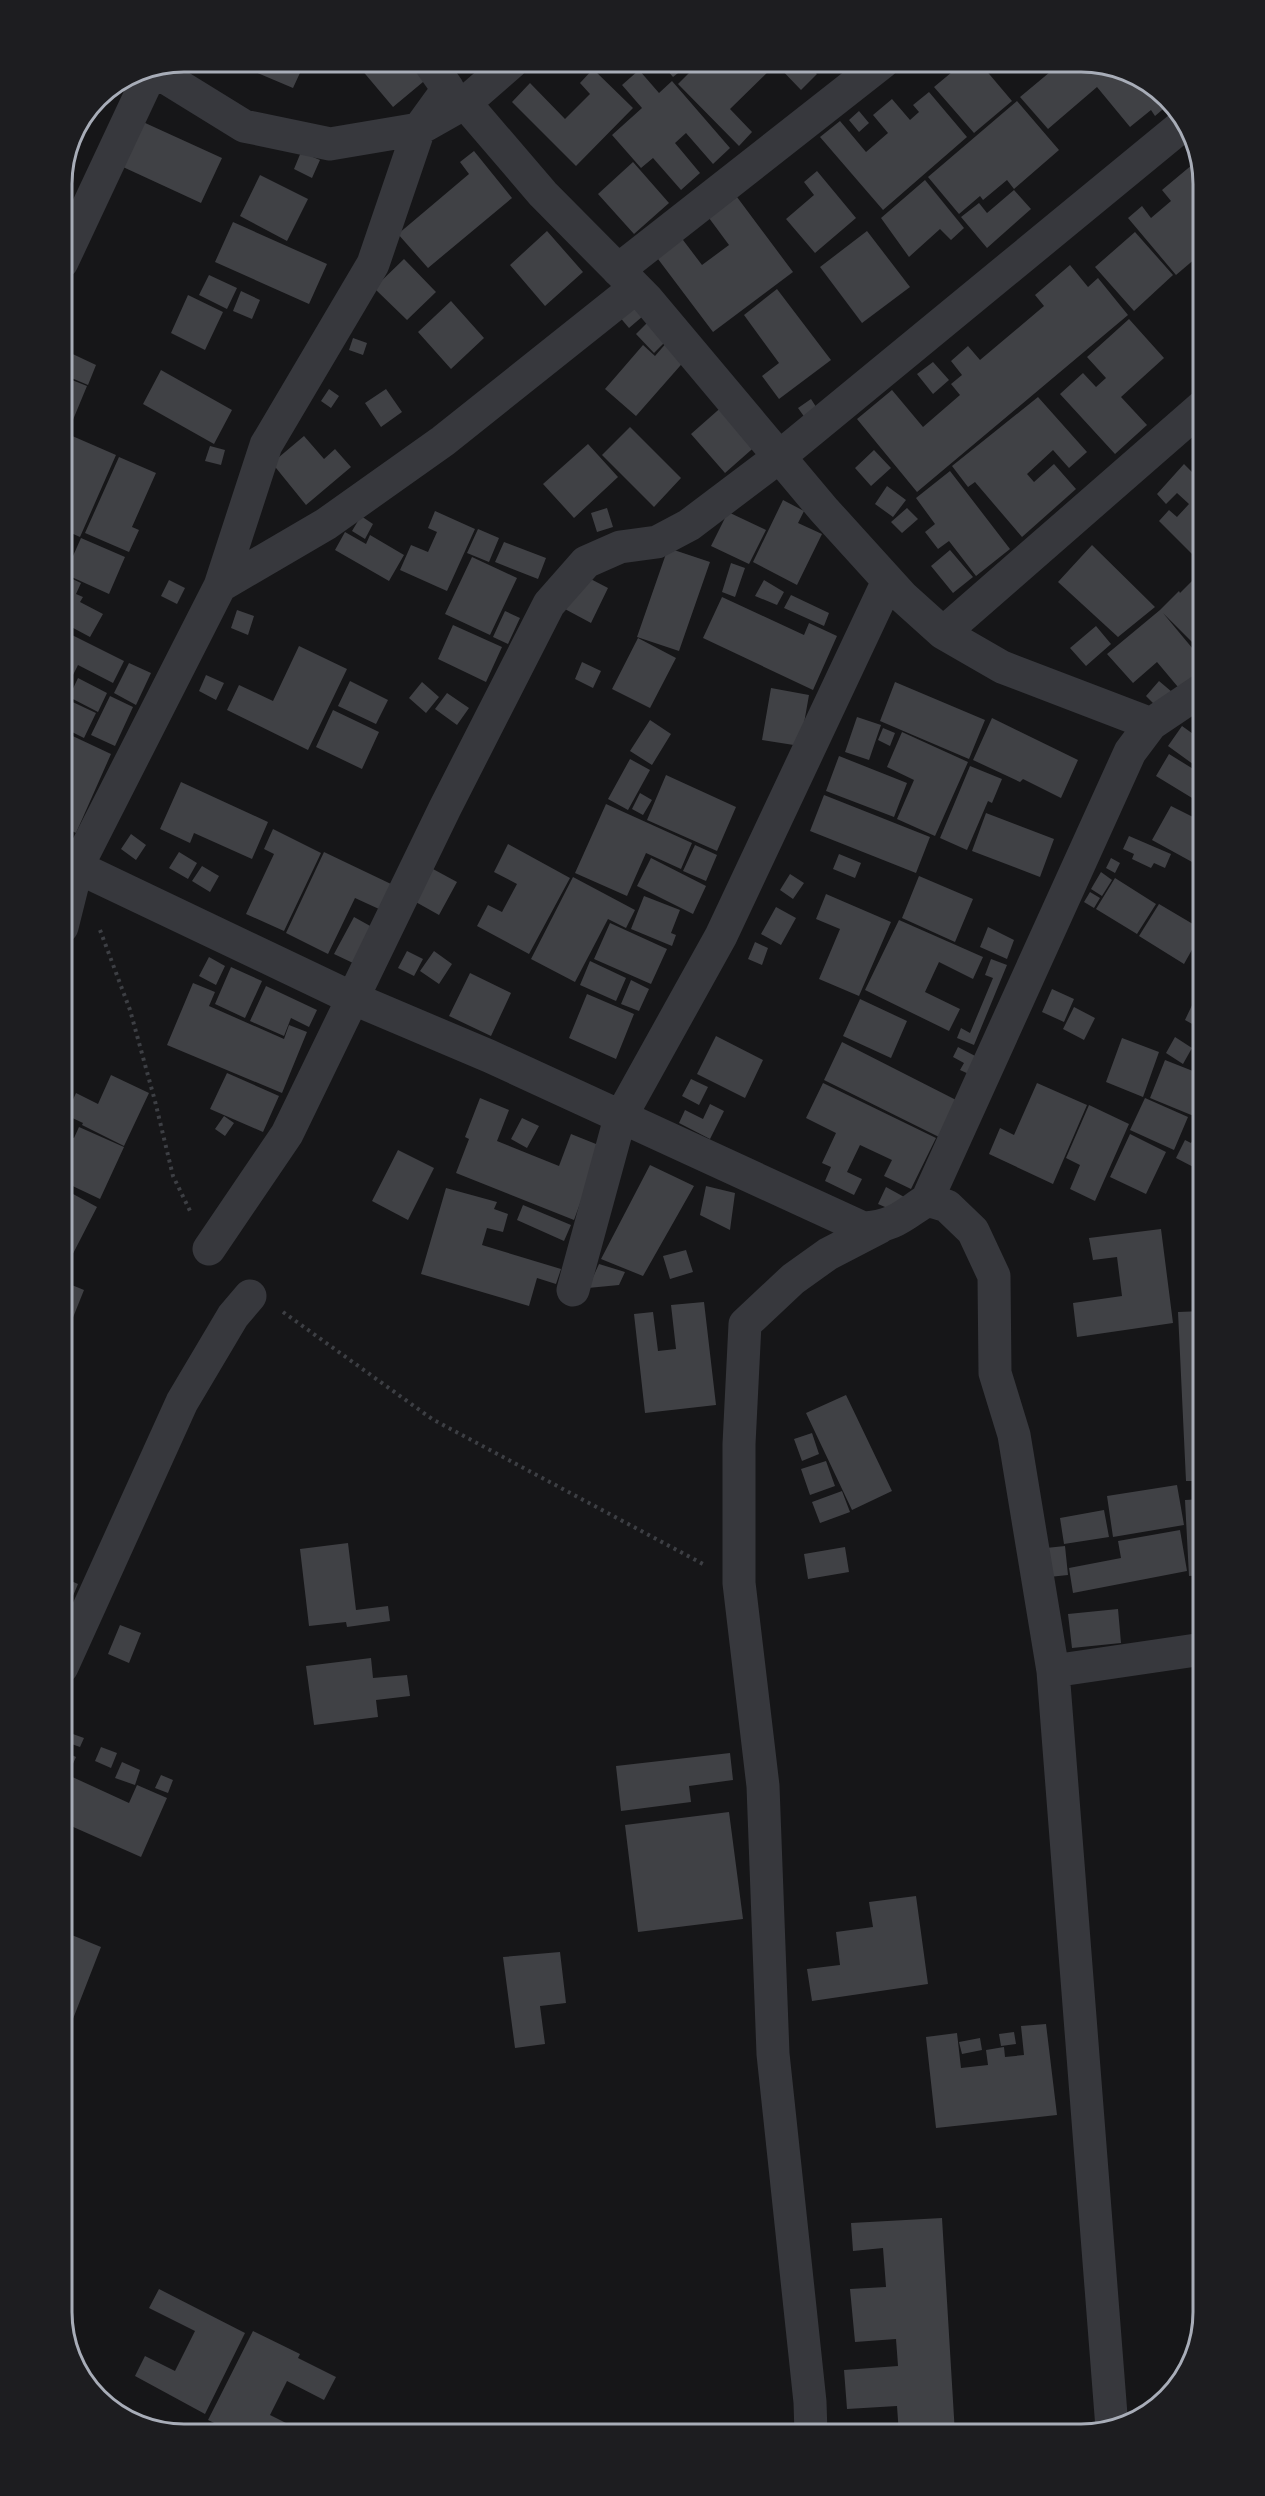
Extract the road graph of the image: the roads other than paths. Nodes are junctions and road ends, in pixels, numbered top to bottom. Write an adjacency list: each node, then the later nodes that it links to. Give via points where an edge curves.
1 (436, 72): 7 (street, via 447,89)
2 (501, 72): 6 (street)
3 (871, 72): 10 (street)
4 (160, 75): 7 (street, via 244,126 330,144)
5 (146, 79): 9 (street)
6 (465, 103): 7 (street); 10 (street, via 543,194)
7 (419, 129): 14 (street, via 374,264 266,445)
8 (1178, 129): 12 (street)
9 (72, 240)
10 (627, 279): 12 (street); 14 (street, via 444,441 326,524)
11 (1193, 415): 15 (street)
12 (779, 457): 13 (street); 20 (street, via 689,525 657,542 620,547 586,562 549,604)
13 (888, 581): 15 (street); 21 (street, via 721,936)
14 (219, 586): 18 (street)
15 (943, 633): 17 (street, via 1002,667)
16 (1193, 696): 17 (street)
17 (1151, 724): 22 (street, via 1130,752)
18 (72, 860)
19 (72, 867): 20 (street)
20 (352, 998): 21 (street, via 489,1056); 24 (street, via 287,1134)
21 (620, 1118): 23 (street, via 864,1228); 25 (street)
22 (927, 1200): 23 (street, via 898,1221); 29 (street, via 947,1206 974,1231 994,1276 995,1373 1014,1436)
23 (880, 1227): 31 (street, via 828,1254 793,1279 745,1324 738,1583 764,1786 773,2054)
24 (208, 1249)
25 (573, 1290)
26 (250, 1296): 27 (street, via 233,1316 182,1402)
27 (72, 1645)
28 (1193, 1650): 29 (street)
29 (1053, 1671): 30 (street)
30 (1111, 2420)
31 (811, 2424)

